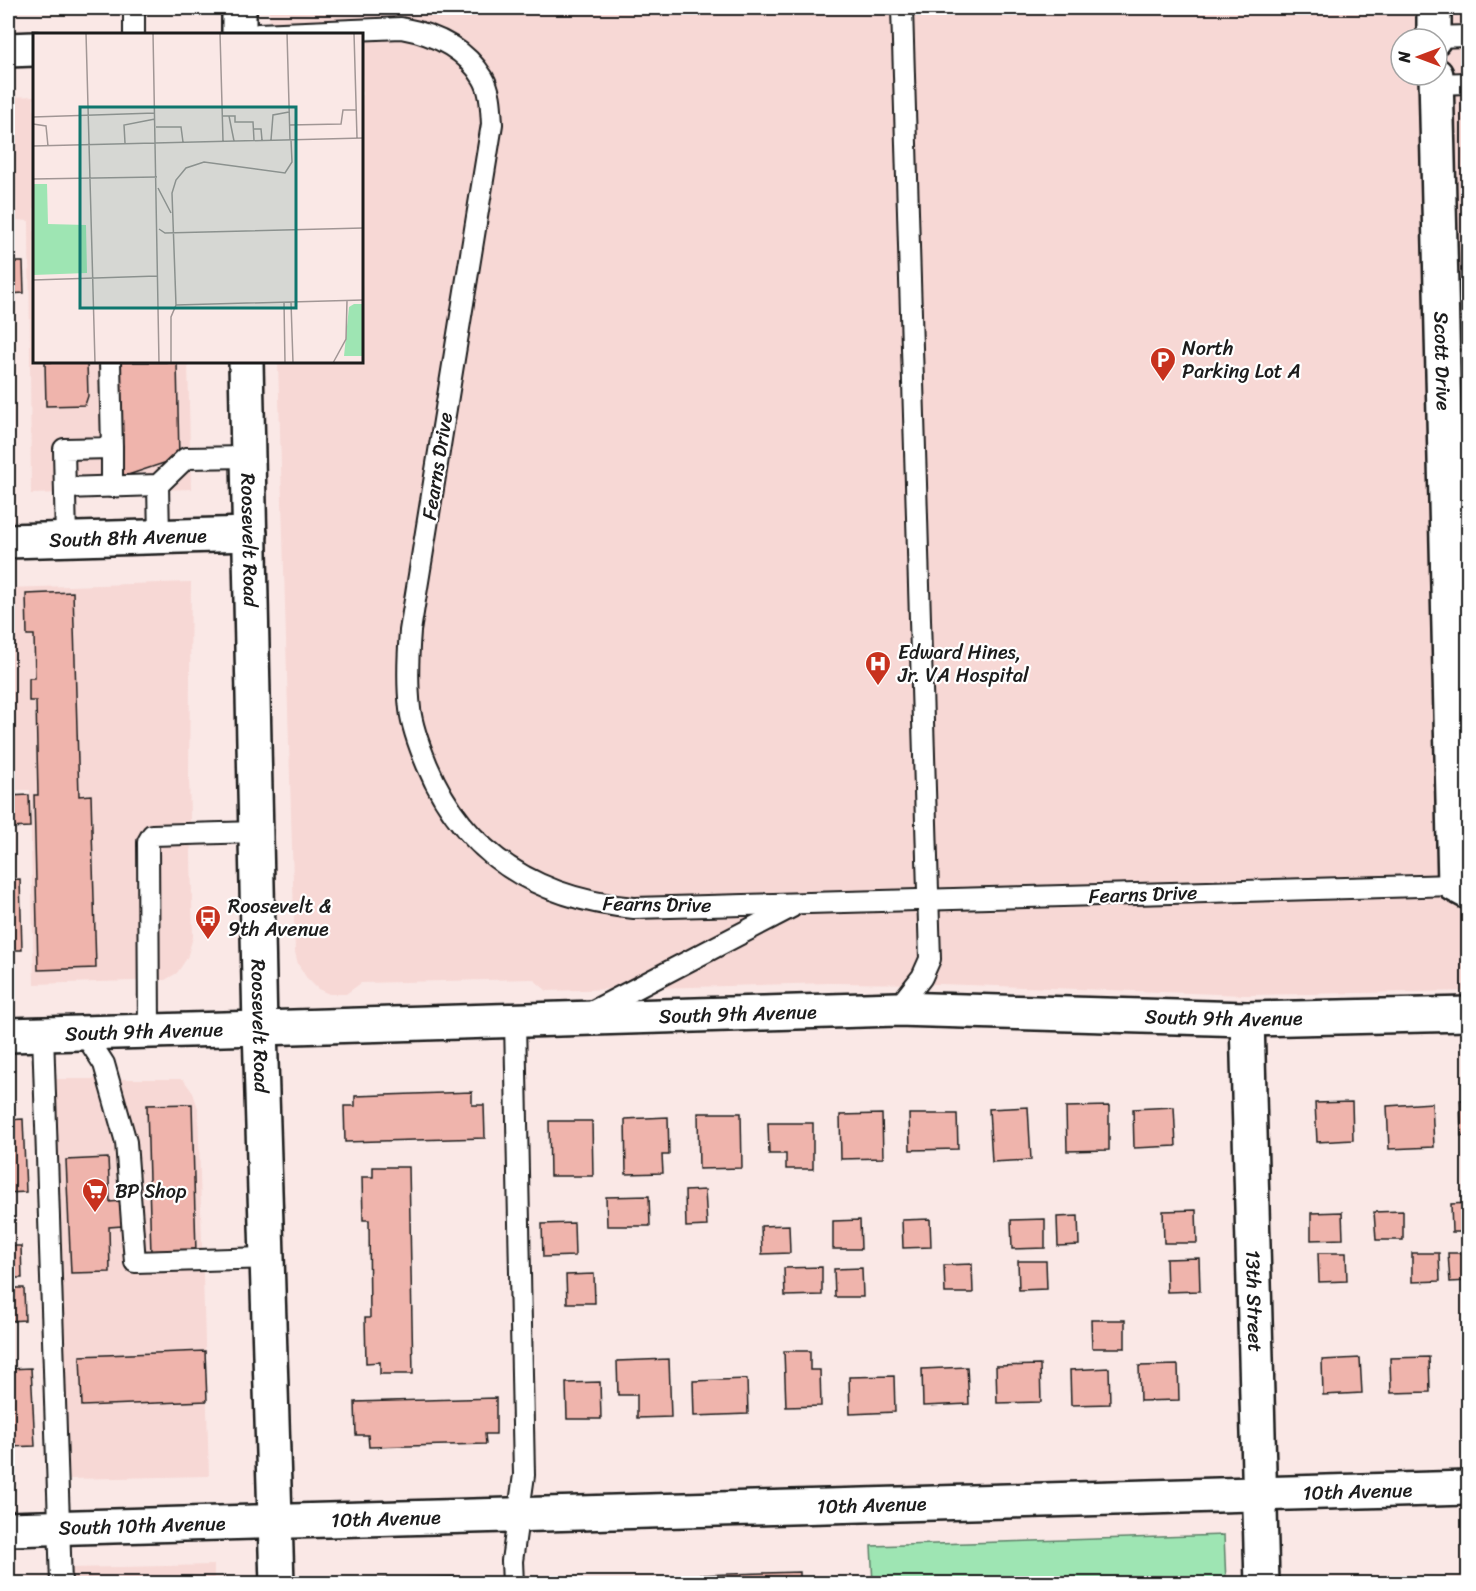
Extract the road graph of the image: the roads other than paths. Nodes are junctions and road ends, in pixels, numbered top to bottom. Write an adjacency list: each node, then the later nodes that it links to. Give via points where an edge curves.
1 (134, 8): 5 (lane)
2 (239, 8): 6 (street)
3 (902, 8): 27 (lane)
4 (1449, 32): 8 (lane)
5 (134, 33)
6 (239, 33)
7 (282, 33): 28 (lane, Fearns Drive, via 401,28 421,32 459,51 484,79 490,101 492,124 410,631 407,674 410,711 420,748 448,806 487,852 512,870 568,896 634,908)
8 (1468, 36)
9 (8, 50): 10 (street)
10 (33, 50)
11 (1449, 81): 12 (lane)
12 (1468, 83)
13 (1436, 87): 26 (street, Scott Drive)
14 (111, 363): 16 (lane)
15 (246, 363): 17 (street, Roosevelt Road)
16 (112, 448): 19 (lane); 20 (lane, via 64,449)
17 (248, 457): 18 (lane, via 186,458); 21 (street, Roosevelt Road)
18 (158, 485): 19 (lane); 22 (lane)
19 (112, 487): 20 (lane)
20 (65, 488): 23 (lane)
21 (250, 534): 22 (street, South 8th Avenue); 25 (street, Roosevelt Road)
22 (159, 537): 23 (street, South 8th Avenue)
23 (66, 540): 24 (street, South 8th Avenue)
24 (8, 542)
25 (256, 832): 34 (street, Roosevelt Road); 35 (lane, via 152,835 147,842)
26 (1462, 889): 27 (lane, Fearns Drive)
27 (929, 900): 28 (lane, Fearns Drive); 29 (lane, via 930,959 922,977)
28 (797, 904): 31 (lane)
29 (897, 1009): 31 (street, South 9th Avenue); 32 (street, South 9th Avenue)
30 (1468, 1014): 32 (street, South 9th Avenue)
31 (578, 1019): 33 (street, South 9th Avenue)
32 (1247, 1019): 41 (street, 13th Street)
33 (515, 1021): 34 (street, South 9th Avenue); 42 (lane, via 524,1475)
34 (260, 1028): 35 (street, South 9th Avenue); 39 (street, Roosevelt Road)
35 (149, 1031): 36 (street, South 9th Avenue)
36 (84, 1033): 37 (street, South 9th Avenue); 39 (lane, via 104,1064 126,1142 135,1262)
37 (43, 1034): 38 (street, South 9th Avenue); 44 (lane)
38 (8, 1035)
39 (267, 1258): 43 (street, Roosevelt Road)
40 (1468, 1488): 41 (street, 10th Avenue)
41 (1260, 1493): 42 (street, 10th Avenue); 49 (street, 13th Street)
42 (518, 1514): 43 (street, 10th Avenue); 48 (lane)
43 (275, 1522): 44 (street, South 10th Avenue); 47 (street, Roosevelt Road)
44 (60, 1528): 45 (street, South 10th Avenue); 46 (lane)
45 (8, 1529)
46 (61, 1584)
47 (278, 1584)
48 (513, 1584)
49 (1262, 1584)

